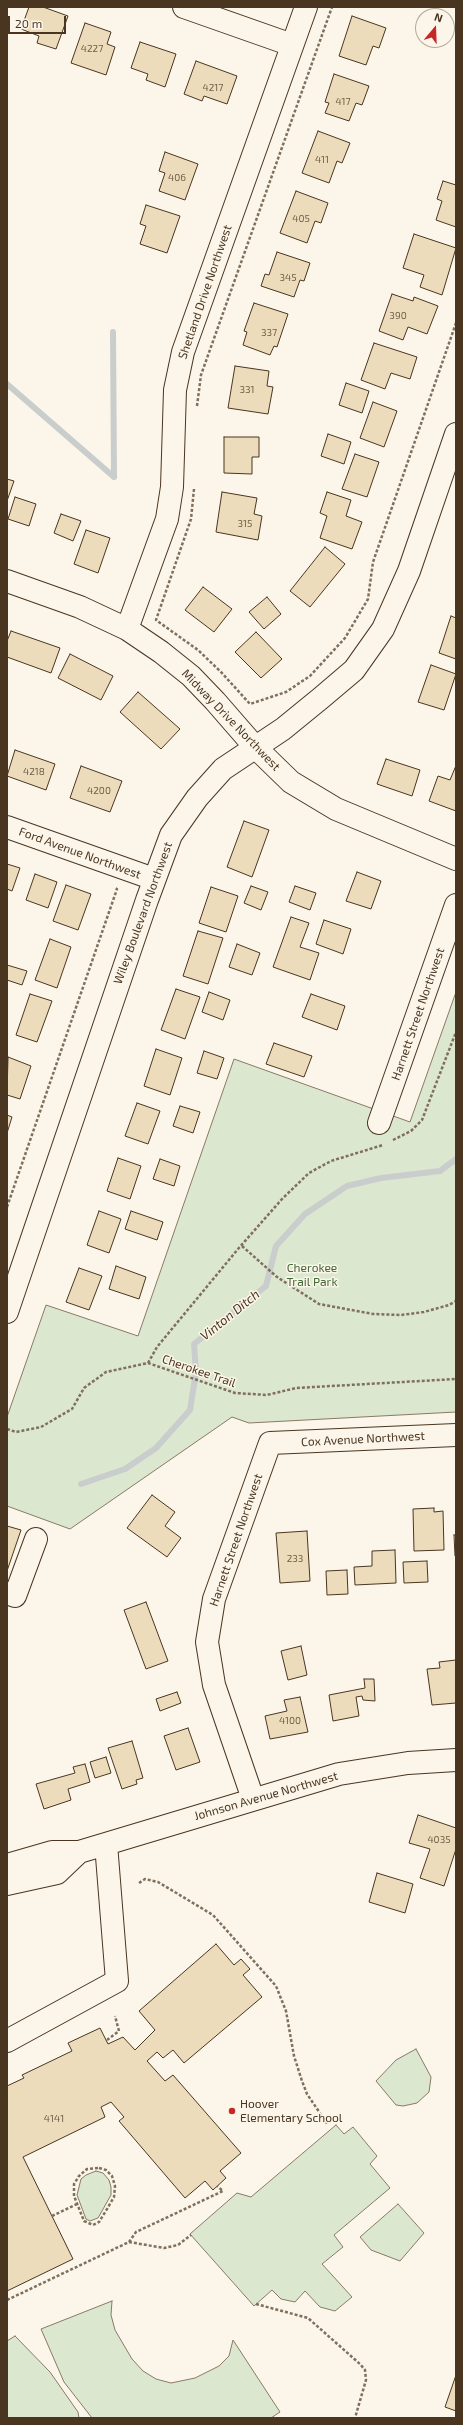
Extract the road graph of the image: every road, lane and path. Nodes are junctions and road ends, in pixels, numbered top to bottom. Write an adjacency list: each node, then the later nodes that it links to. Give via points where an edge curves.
1 (184, 7): 4 (street)
2 (306, 7): 4 (street, Shetland Drive Northwest)
3 (332, 7): 6 (path, via 201,374)
4 (292, 45): 10 (street, Shetland Drive Northwest, via 183,352 175,390 172,487 167,519)
5 (456, 323): 8 (path, via 373,562 368,599 345,638 310,676 286,692 250,704 198,650 156,620 191,519)
6 (197, 412)
7 (456, 434): 11 (street, Wiley Boulevard Northwest, via 408,571 383,629 354,670 283,729)
8 (194, 487)
9 (7, 580): 10 (street, Midway Drive Northwest, via 80,607)
10 (127, 629): 11 (street, Midway Drive Northwest, via 191,676)
11 (255, 747): 13 (street, Midway Drive Northwest, via 291,782 336,809); 14 (street, Wiley Boulevard Northwest, via 223,769 197,798 171,834)
12 (7, 827): 14 (street, Ford Avenue Northwest)
13 (456, 859)
14 (154, 879): 22 (street, Wiley Boulevard Northwest)
15 (117, 889): 19 (path)
16 (456, 905): 18 (street, Harnett Street Northwest)
17 (456, 1032): 20 (path, via 428,1107 422,1120 411,1131 375,1148 331,1161 309,1172)
18 (379, 1123)
19 (7, 1207)
20 (242, 1246): 21 (path, via 277,1277 319,1304 373,1314 401,1315 424,1312); 23 (path, via 157,1347)
21 (456, 1301)
22 (7, 1312)
23 (148, 1363): 24 (path, Cherokee Trail, via 235,1393 267,1395 296,1388); 25 (path, Cherokee Trail, via 106,1372 84,1388 72,1408 41,1427 16,1432)
24 (456, 1380)
25 (7, 1429)
26 (456, 1435): 27 (street, Cox Avenue Northwest)
27 (270, 1444): 31 (street, Harnett Street Northwest, via 214,1599 207,1642 214,1685)
28 (36, 1539): 29 (street, via 15,1596)
29 (7, 1593)
30 (456, 1760): 31 (street, Johnson Avenue Northwest, via 408,1763 339,1774)
31 (253, 1799): 32 (street, Johnson Avenue Northwest)
32 (106, 1844): 33 (street, Johnson Avenue Northwest); 39 (street, via 117,1981)
33 (79, 1852): 34 (street, Johnson Avenue Northwest, via 52,1852); 36 (street, Johnson Avenue Northwest, via 57,1873)
34 (7, 1866)
35 (139, 1883): 40 (path, via 145,1879 158,1882 213,1914 276,1986 286,2011 294,2056 302,2081)
36 (7, 1884)
37 (115, 2016): 38 (path, via 119,2031)
38 (107, 2040)
39 (7, 2041)
40 (328, 2125)
41 (217, 2186): 45 (path, via 222,2191 136,2232)
42 (77, 2204): 42 (path, via 74,2184 87,2169 99,2168 112,2176 115,2186 114,2197 99,2222 93,2226 84,2221); 43 (path)
43 (52, 2216)
44 (191, 2235): 45 (path, via 178,2245 164,2248)
45 (129, 2242): 46 (path)
46 (7, 2300)
47 (256, 2304): 48 (path, via 308,2318 360,2364 365,2370 366,2380)
48 (355, 2418)

